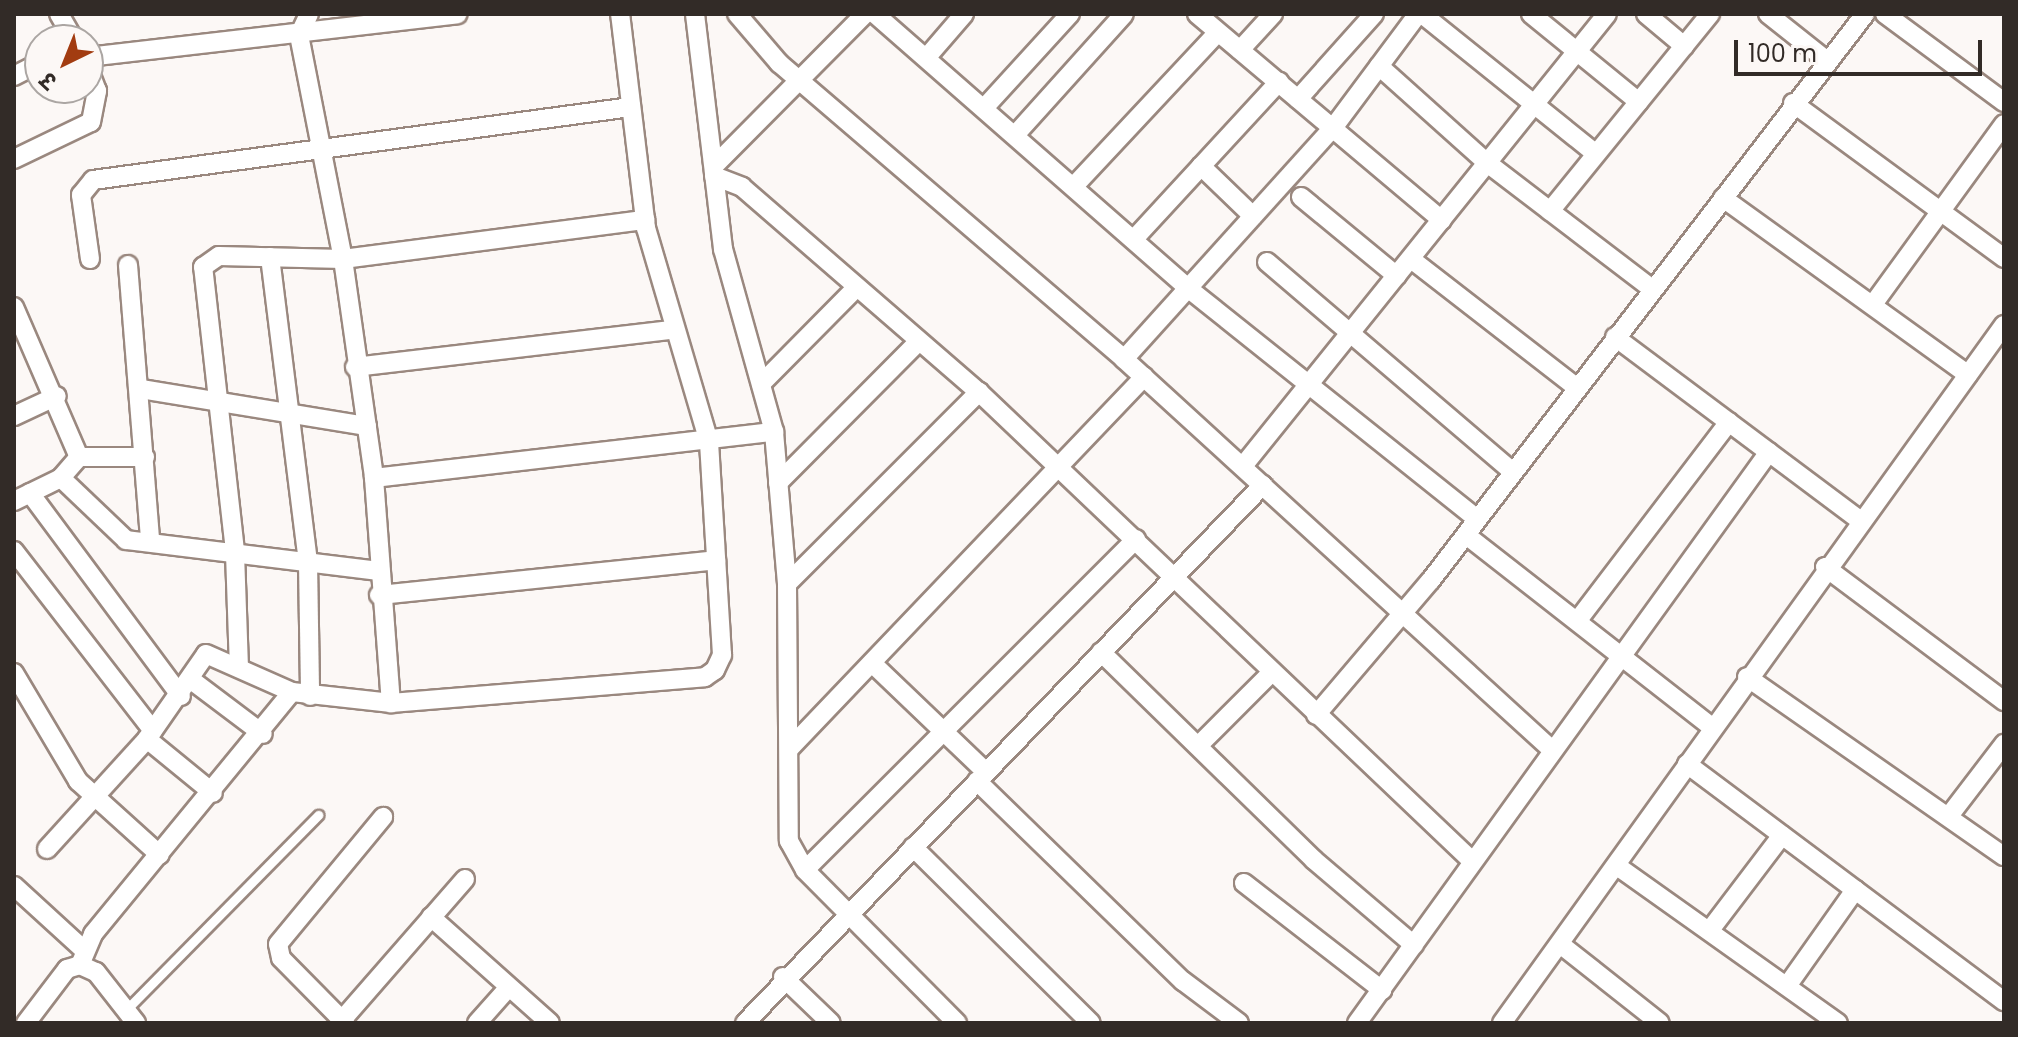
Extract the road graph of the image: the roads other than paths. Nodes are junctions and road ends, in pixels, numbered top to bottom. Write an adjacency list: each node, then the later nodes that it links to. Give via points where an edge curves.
1 (309, 14): 23 (street)
2 (458, 14): 23 (street)
3 (620, 14): 39 (street)
4 (695, 14): 49 (street)
5 (865, 14): 31 (street)
6 (875, 14): 28 (street)
7 (964, 14): 28 (street)
8 (1070, 14): 40 (street)
9 (1124, 14): 43 (street)
10 (1197, 14): 22 (street)
11 (1273, 14): 25 (street)
12 (1374, 14): 33 (street)
13 (1420, 14): 30 (street); 38 (street)
14 (1531, 14): 26 (street)
15 (1607, 14): 26 (street)
16 (1646, 14): 24 (street)
17 (1710, 14): 24 (street)
18 (1768, 14): 29 (street)
19 (1865, 14): 29 (street)
20 (1885, 14): 35 (street)
21 (745, 17): 31 (street)
22 (1218, 32): 25 (street); 50 (street)
23 (299, 35): 27 (street); 44 (street)
24 (1684, 46): 34 (street)
25 (1240, 50): 32 (street)
26 (1577, 52): 34 (street); 38 (street)
27 (104, 55)
28 (927, 57): 40 (street)
29 (1826, 60): 36 (street)
30 (1379, 66): 42 (street); 47 (street)
31 (801, 82): 49 (street); 78 (street)
32 (1279, 82): 33 (street); 48 (street)
33 (1298, 99): 42 (street)
34 (1639, 102): 45 (street)
35 (2004, 102)
36 (1793, 103): 52 (street); 54 (street)
37 (94, 104): 46 (street, via 91,122)
38 (1534, 105): 45 (street); 47 (street)
39 (631, 107): 44 (street); 56 (street)
40 (985, 107): 43 (street)
41 (2004, 124): 54 (street)
42 (1333, 128): 55 (street); 57 (street)
43 (1016, 134): 50 (street)
44 (317, 145): 61 (street, via 93,180 81,195); 62 (street)
45 (1596, 154): 53 (street)
46 (14, 159)
47 (1486, 162): 53 (street); 57 (street)
48 (1201, 166): 55 (street); 58 (street)
49 (714, 171): 69 (street, via 742,187); 82 (street, via 723,249)
50 (1075, 185): 58 (street)
51 (1301, 197): 66 (street)
52 (1723, 198): 68 (street); 70 (street)
53 (1550, 211): 68 (street)
54 (1940, 212): 60 (street); 70 (street)
55 (1253, 216): 67 (street)
56 (645, 220): 62 (street); 73 (street)
57 (1442, 220): 63 (street)
58 (1134, 239): 67 (street)
59 (270, 257): 62 (street); 88 (street, via 219,256 203,267); 90 (street)
60 (2004, 258)
61 (90, 259)
62 (343, 259): 79 (street)
63 (1411, 259): 66 (street); 84 (street)
64 (1267, 262): 75 (street)
65 (128, 265): 85 (street)
66 (1397, 276): 75 (street)
67 (1189, 289): 78 (street); 83 (street)
68 (1652, 289): 76 (street)
69 (854, 290): 77 (street); 82 (street)
70 (1874, 303): 80 (street)
71 (14, 307): 74 (street)
72 (2004, 325): 80 (street)
73 (671, 330): 79 (street); 94 (street)
74 (20, 334): 87 (street)
75 (1349, 335): 83 (street); 100 (street)
76 (1615, 337): 84 (street); 91 (street)
77 (918, 342): 86 (street); 103 (street)
78 (1124, 359): 81 (street)
79 (355, 367): 92 (street)
80 (1968, 375): 106 (street)
81 (1144, 377): 98 (street); 99 (street)
82 (761, 384): 93 (street)
83 (1308, 387): 98 (street); 107 (street)
84 (1576, 387): 100 (street)
85 (141, 389): 88 (street); 97 (street)
86 (979, 392): 99 (street); 117 (street)
87 (57, 396): 89 (street); 96 (street)
88 (215, 403): 90 (street); 111 (street)
89 (14, 416)
90 (287, 417): 92 (street); 113 (street)
91 (1729, 422): 95 (street); 120 (street)
92 (367, 426): 102 (street)
93 (774, 432): 94 (street); 103 (street)
94 (709, 442): 102 (street); 112 (street)
95 (1769, 452): 106 (street); 122 (street)
96 (79, 457): 97 (street); 101 (street)
97 (145, 457): 109 (street)
98 (1243, 466): 104 (street)
99 (1060, 467): 108 (street); 123 (street)
100 (1513, 472): 107 (street)
101 (61, 478): 105 (street); 109 (street, via 118,537)
102 (374, 478): 115 (street)
103 (778, 483): 117 (street)
104 (1263, 485): 116 (street); 119 (street)
105 (22, 497): 128 (street)
106 (1860, 520): 114 (street)
107 (1472, 527): 119 (street); 120 (street)
108 (1136, 539): 116 (street); 134 (street)
109 (150, 541): 111 (street)
110 (14, 551): 136 (street)
111 (235, 551): 113 (street); 124 (street)
112 (716, 560): 118 (street); 131 (street, via 722,655 705,677)
113 (308, 562): 115 (street); 129 (street)
114 (1825, 567): 127 (street); 130 (street)
115 (378, 571): 118 (street)
116 (1174, 575): 121 (street); 125 (street)
117 (787, 584): 139 (street)
118 (379, 595): 131 (street)
119 (1403, 613): 132 (street); 140 (street)
120 (1578, 620): 122 (street)
121 (1101, 652): 138 (street); 142 (street)
122 (1619, 653): 133 (street); 140 (street)
123 (872, 663): 134 (street); 139 (street)
124 (239, 668): 128 (street, via 206,654); 129 (street)
125 (1272, 672): 132 (street); 138 (street)
126 (14, 673): 144 (street)
127 (1747, 677): 133 (street); 146 (street)
128 (185, 687): 135 (street); 136 (street)
129 (301, 694): 131 (street); 135 (street)
130 (2004, 701)
131 (391, 703)
132 (1316, 715): 153 (street)
133 (1712, 727): 141 (street)
134 (941, 730): 142 (street); 155 (street)
135 (263, 734): 143 (street)
136 (150, 735): 143 (street); 144 (street)
137 (2004, 744): 146 (street)
138 (1198, 746): 164 (street)
139 (790, 748): 155 (street, via 789,841)
140 (1552, 750): 153 (street)
141 (1687, 764): 148 (street); 154 (street)
142 (981, 777): 149 (street); 180 (street, via 1183,981)
143 (213, 793): 151 (street)
144 (93, 798): 150 (street); 151 (street)
145 (318, 815): 171 (lane, via 151,986)
146 (1949, 816): 152 (street)
147 (383, 817): 172 (street, via 278,944 281,958)
148 (1782, 835): 159 (street); 162 (street)
149 (913, 847): 160 (street); 179 (street)
150 (47, 849)
151 (160, 855): 165 (street)
152 (2004, 856)
153 (1472, 861): 164 (street)
154 (1617, 866): 162 (street); 163 (street)
155 (805, 870): 160 (street)
156 (465, 879): 161 (street)
157 (1244, 883): 169 (street)
158 (14, 886): 165 (street)
159 (1855, 890): 167 (street); 170 (street)
160 (846, 910): 166 (street); 178 (street)
161 (431, 917): 168 (street); 172 (street)
162 (1710, 930): 167 (street)
163 (1560, 944): 182 (street); 183 (street)
164 (1414, 945): 169 (street)
165 (85, 949): 171 (street); 173 (street)
166 (783, 977): 176 (street); 177 (street)
167 (1787, 986): 184 (street)
168 (509, 987): 174 (street); 175 (street)
169 (1382, 990): 181 (street)
170 (2004, 1001)
171 (131, 1016)
172 (344, 1022)
173 (26, 1023)
174 (477, 1023)
175 (550, 1023)
176 (745, 1023)
177 (831, 1023)
178 (957, 1023)
179 (1091, 1023)
180 (1239, 1023)
181 (1357, 1023)
182 (1502, 1023)
183 (1660, 1023)
184 (1838, 1023)

